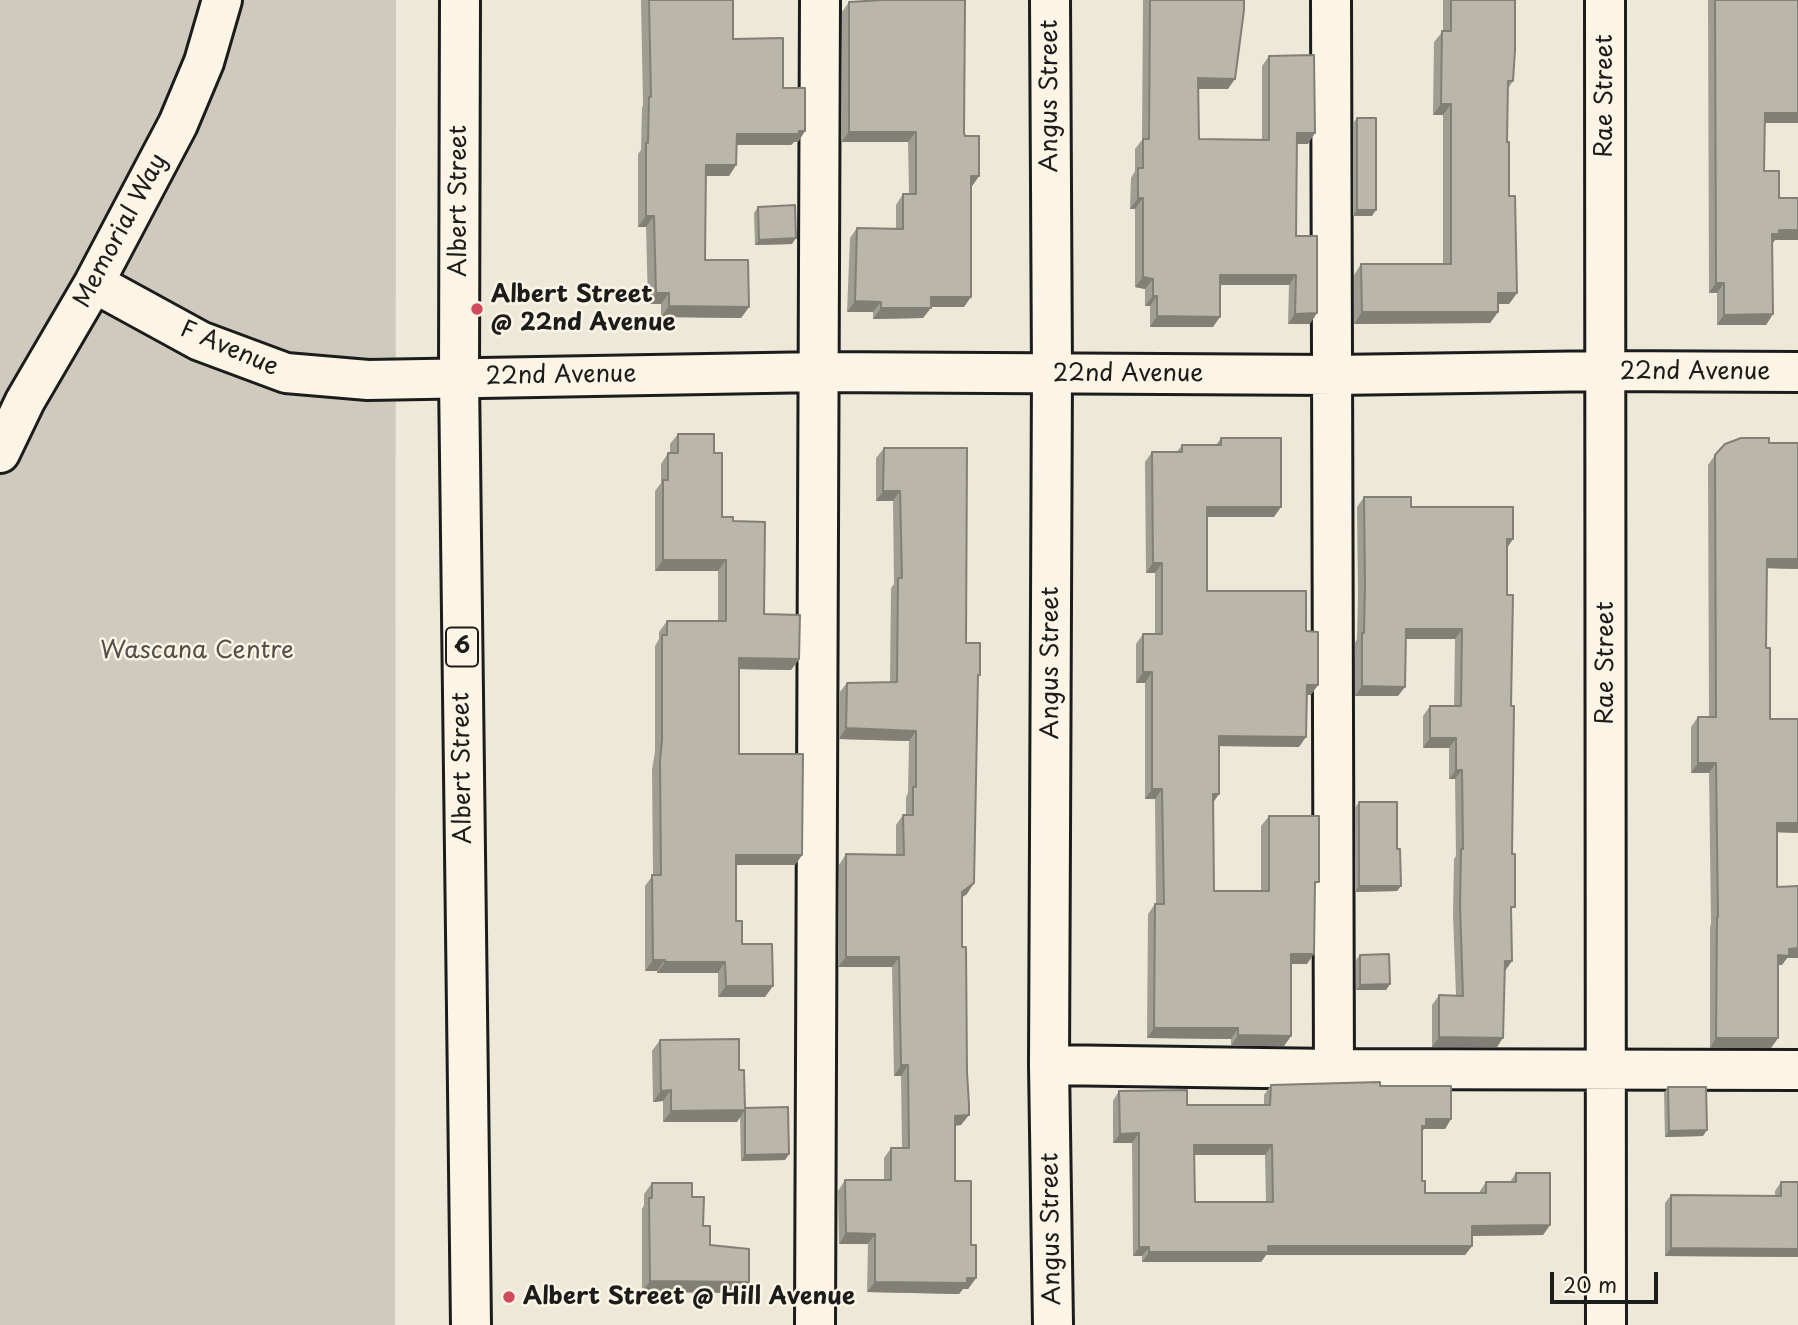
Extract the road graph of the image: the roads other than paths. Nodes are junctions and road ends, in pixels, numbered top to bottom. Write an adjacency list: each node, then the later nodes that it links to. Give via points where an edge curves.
1 (222, 0): 7 (street, Memorial Way, via 204,62 178,124)
2 (460, 0): 13 (street, Albert Street / 6)
3 (820, 0): 9 (street)
4 (1050, 0): 11 (street, Angus Street)
5 (1331, 0): 12 (street)
6 (1605, 0): 8 (street, Rae Street)
7 (94, 283): 13 (street, F Avenue, via 200,341 286,373 368,380); 14 (street, Memorial Way)
8 (1605, 371): 10 (street, 22nd Avenue); 12 (street, 22nd Avenue); 17 (street, Rae Street)
9 (820, 372): 11 (street, 22nd Avenue); 13 (street, 22nd Avenue); 20 (street)
10 (1798, 372)
11 (1052, 373): 12 (street, 22nd Avenue); 15 (street, Angus Street)
12 (1334, 375): 16 (street)
13 (459, 378): 19 (street, Albert Street / 6)
14 (0, 453)
15 (1049, 1065): 16 (street); 21 (street, Angus Street)
16 (1334, 1069): 17 (street)
17 (1606, 1069): 18 (street); 22 (street, Rae Street)
18 (1798, 1070)
19 (471, 1325)
20 (815, 1325)
21 (1053, 1325)
22 (1606, 1325)

